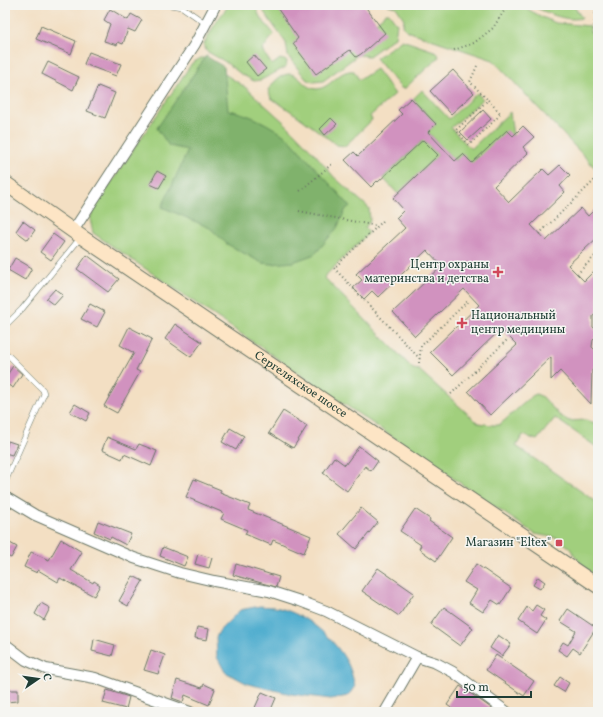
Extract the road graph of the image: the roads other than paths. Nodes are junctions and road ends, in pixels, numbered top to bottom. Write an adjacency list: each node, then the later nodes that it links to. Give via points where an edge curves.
1 (170, 5): 3 (lane, via 182,7)
2 (215, 6): 3 (street)
3 (205, 23): 5 (street, via 195,44)
4 (5, 183): 5 (main road, Сергеляхское шоссе)
5 (77, 234): 6 (lane, via 22,309); 10 (main road, Сергеляхское шоссе)
6 (5, 326)
7 (5, 352): 8 (lane, via 44,394)
8 (5, 482)
9 (5, 498): 12 (street, via 35,515 134,558 180,573 269,591 326,611)
10 (598, 586)
11 (5, 644): 13 (street, via 26,660 46,668 95,678)
12 (417, 657): 14 (street); 15 (street, via 453,672)
13 (190, 712)
14 (385, 712)
15 (507, 712)

